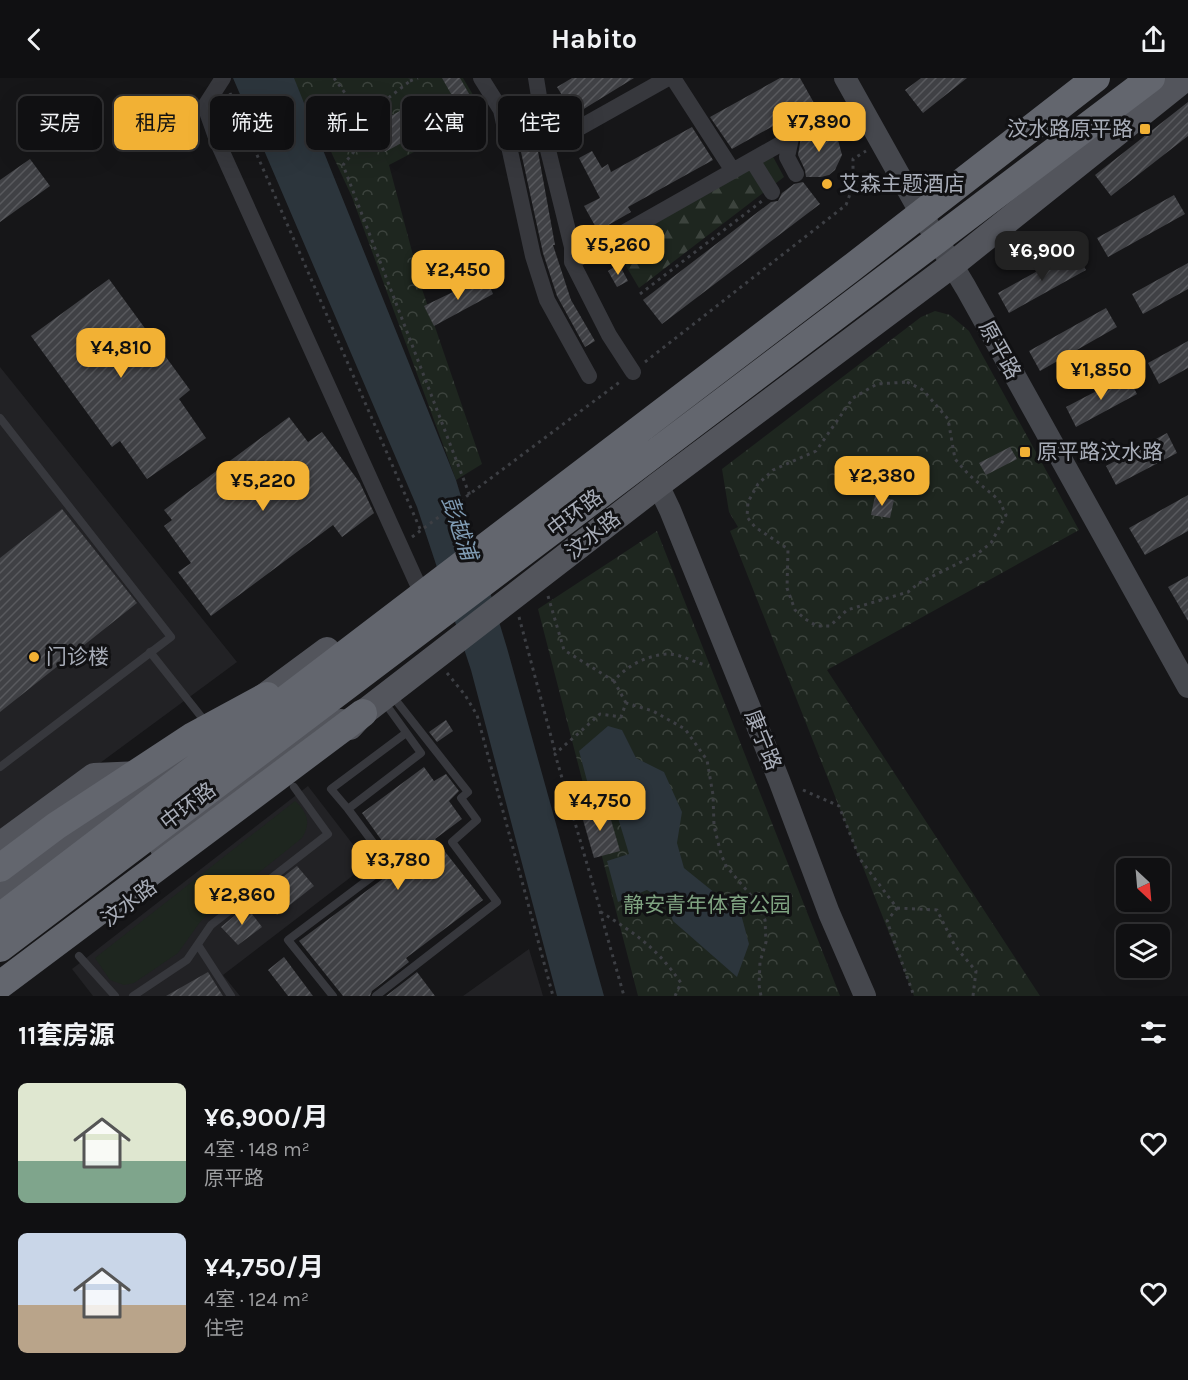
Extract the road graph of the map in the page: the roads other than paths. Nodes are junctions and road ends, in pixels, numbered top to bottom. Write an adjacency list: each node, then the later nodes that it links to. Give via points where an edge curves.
1 (481, 78): 14 (street)
2 (536, 78): 13 (street)
3 (668, 78): 15 (street)
4 (673, 78): 19 (street)
5 (845, 78): 22 (street, 原平路)
6 (1076, 78): 22 (main road, 汶水路)
7 (1096, 78): 34 (highway, 中环路)
8 (1112, 78): 22 (main road, 汶水路)
9 (1135, 78): 22 (main road, 汶水路)
10 (1151, 78): 54 (highway, 中环路)
11 (1186, 78): 24 (main road, 汶水路)
12 (225, 83): 32 (street, via 205,106 218,143)
13 (541, 96)
14 (498, 105)
15 (582, 126)
16 (510, 150): 27 (street, via 533,256 548,300)
17 (548, 150): 23 (street, via 572,247)
18 (752, 160): 19 (street); 20 (street, via 791,138 787,157); 21 (street)
19 (733, 171): 23 (street)
20 (796, 174)
21 (772, 192)
22 (925, 219): 24 (street, 原平路); 25 (main road, 汶水路); 28 (main road, 汶水路); 31 (main road, 汶水路)
23 (572, 262): 26 (street, via 609,335)
24 (952, 265): 30 (main road, 汶水路); 35 (street, 原平路)
25 (732, 368): 28 (main road); 31 (main road, 汶水路)
26 (633, 372)
27 (589, 376)
28 (667, 391): 31 (main road, 汶水路)
29 (0, 418): 33 (lane, via 171,637)
30 (658, 485): 38 (main road, 汶水路, via 539,589); 64 (street, 康宁路)
31 (507, 536): 32 (main road, 汶水路); 32 (main road)
32 (423, 594): 34 (main road, 汶水路); 36 (main road); 43 (main road)
33 (150, 652): 40 (lane); 41 (lane)
34 (332, 655): 36 (main road); 40 (main road, 汶水路); 48 (highway, via 193,736 56,826); 50 (highway, 中环路)
35 (1188, 687)
36 (300, 696): 51 (main road)
37 (398, 703): 63 (lane, via 468,792 461,798 477,820 452,842 497,902)
38 (376, 712): 39 (lane); 46 (highway); 58 (main road, 汶水路, via 314,764)
39 (406, 733): 45 (lane, via 421,753); 45 (lane, via 331,789)
40 (215, 734): 42 (main road, 汶水路)
41 (0, 767)
42 (163, 773): 47 (main road, via 94,776); 49 (main road, 汶水路)
43 (199, 787): 46 (main road); 52 (main road)
44 (294, 787): 53 (lane, via 328,834 211,926)
45 (348, 809): 62 (lane, via 389,864 288,940)
46 (178, 843): 56 (main road); 57 (highway)
47 (0, 845)
48 (0, 868)
49 (0, 894)
50 (0, 917)
51 (0, 924)
52 (0, 938)
53 (198, 945): 60 (lane, via 187,960); 61 (lane)
54 (0, 948)
55 (79, 956): 59 (lane)
56 (0, 970)
57 (0, 985)
58 (5, 996)
59 (115, 996)
60 (133, 996)
61 (231, 996)
62 (333, 996)
63 (376, 996)
64 (865, 996)

